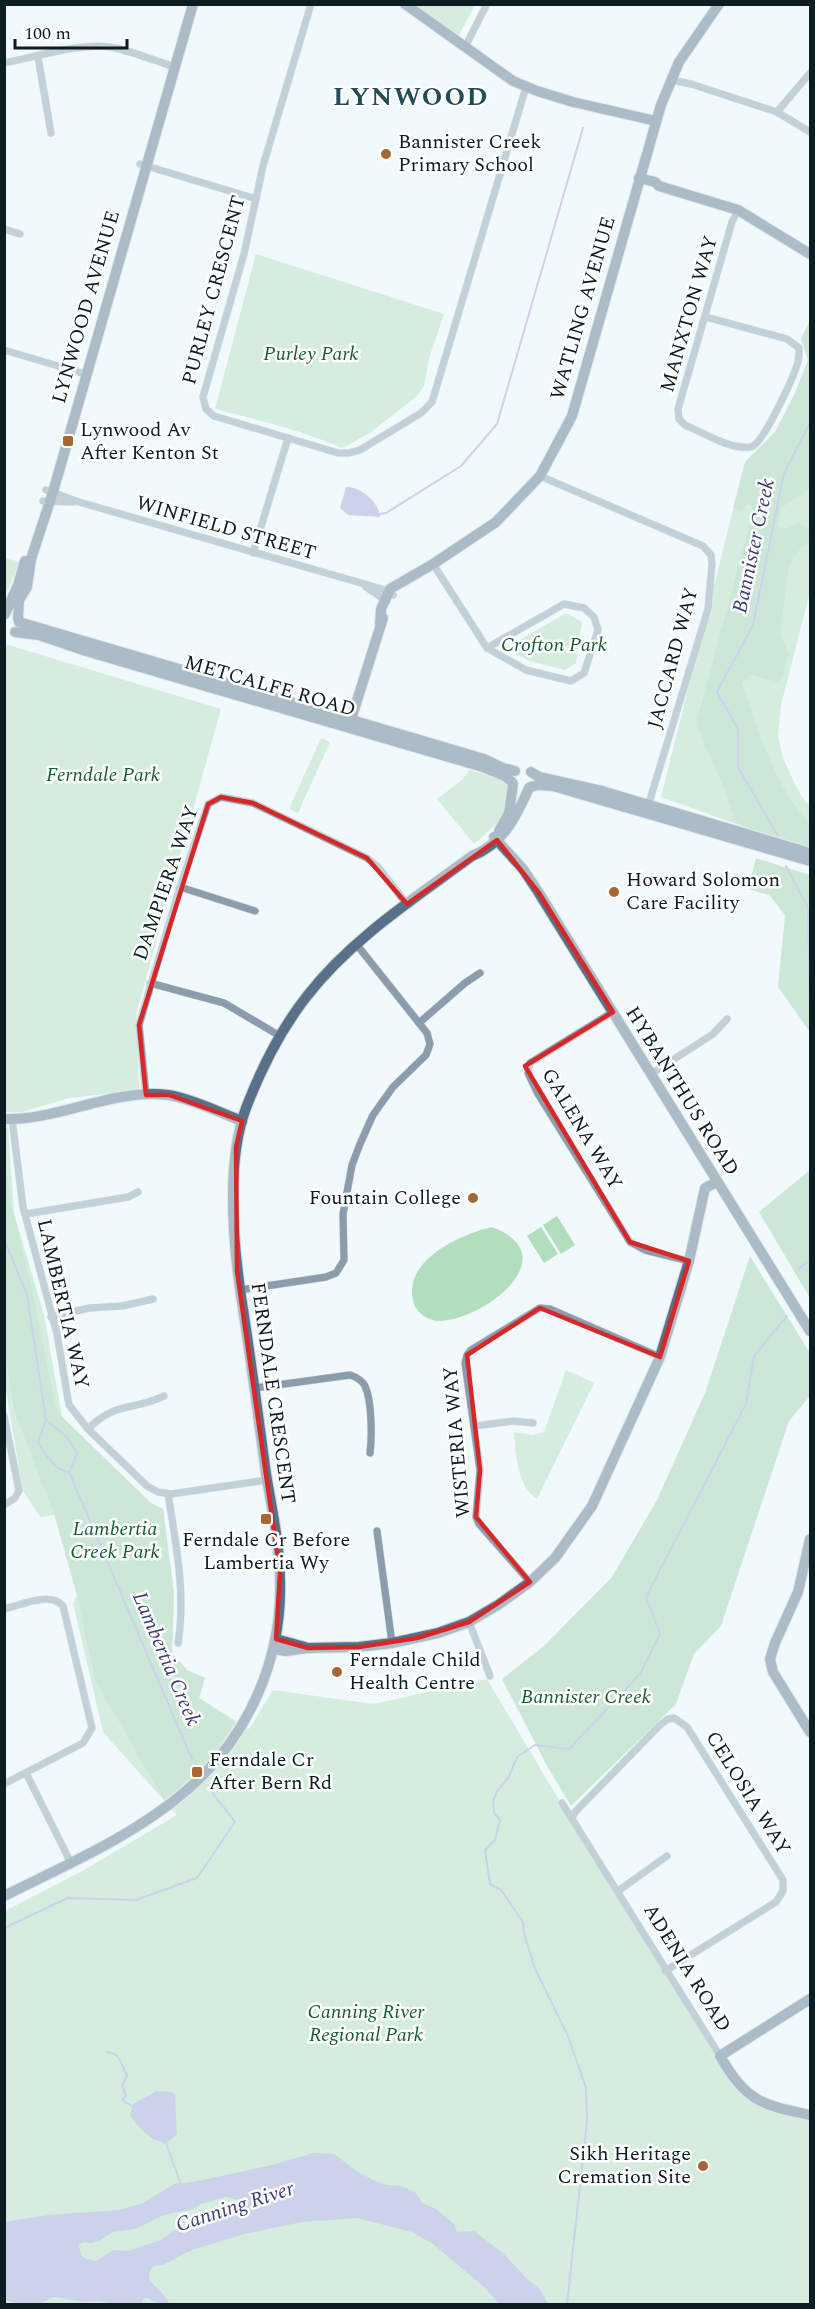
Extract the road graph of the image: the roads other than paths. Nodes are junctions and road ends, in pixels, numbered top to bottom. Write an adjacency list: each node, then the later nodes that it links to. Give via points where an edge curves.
1 (187, 4): 10 (street, LYNWOOD AVENUE)
2 (193, 4): 10 (street, LYNWOOD AVENUE)
3 (311, 4): 20 (street, PURLEY CRESCENT)
4 (405, 4): 7 (street)
5 (487, 4): 7 (street)
6 (719, 4): 12 (street, WATLING AVENUE, via 679,62)
7 (465, 47): 13 (street)
8 (38, 57): 9 (street); 10 (street, via 102,47); 17 (street)
9 (4, 63)
10 (172, 66): 18 (street, LYNWOOD AVENUE)
11 (810, 73): 14 (street)
12 (672, 80): 14 (street); 15 (street, WATLING AVENUE)
13 (526, 87): 15 (street, via 635,115); 28 (street, PURLEY CRESCENT, via 432,402 421,413 349,453)
14 (777, 112): 16 (street)
15 (655, 124): 19 (street, WATLING AVENUE)
16 (810, 132)
17 (51, 133)
18 (143, 165): 20 (street); 27 (street, LYNWOOD AVENUE)
19 (638, 180): 21 (street); 29 (street, WATLING AVENUE, via 572,416)
20 (256, 199): 28 (street, PURLEY CRESCENT, via 203,397 206,409 214,416)
21 (738, 210): 24 (street); 25 (street, MANXTON WAY)
22 (4, 229): 23 (street)
23 (20, 234)
24 (810, 254)
25 (706, 317): 25 (street, MANXTON WAY, via 678,409 679,419 736,446 753,447 760,442 779,406 799,361 799,348 787,339)
26 (4, 350): 27 (street)
27 (82, 374): 30 (street, LYNWOOD AVENUE)
28 (288, 438): 31 (street)
29 (540, 476): 32 (street, WATLING AVENUE, via 496,522); 41 (street, JACCARD WAY, via 704,546 711,555 708,609)
30 (48, 496): 31 (street, WINFIELD STREET); 34 (street, LYNWOOD AVENUE); 35 (street, LYNWOOD AVENUE)
31 (253, 552): 33 (street, WINFIELD STREET)
32 (433, 564): 33 (street, WATLING AVENUE); 36 (street)
33 (389, 597): 37 (street, WATLING AVENUE)
34 (5, 614): 35 (street, METCALFE ROAD, via 12,614)
35 (14, 626): 37 (street, METCALFE ROAD, via 97,654)
36 (487, 648): 36 (street, via 526,670 571,681 584,673 598,630 594,617 584,608 564,604)
37 (349, 724): 39 (street, METCALFE ROAD)
38 (531, 772): 39 (street, METCALFE ROAD, via 523,768); 40 (street, via 534,778); 41 (street, METCALFE ROAD, via 602,791)
39 (513, 779): 40 (street, METCALFE ROAD, via 519,789); 42 (street, FERNDALE CRESCENT, via 509,813)
40 (529, 787): 41 (street, METCALFE ROAD, via 546,784); 42 (street, FERNDALE CRESCENT, via 517,816)
41 (647, 809): 43 (street, METCALFE ROAD); 44 (street, METCALFE ROAD)
42 (498, 835): 46 (street, FERNDALE CRESCENT); 51 (street, HYBANTHUS ROAD, via 519,858)
43 (810, 853)
44 (810, 861)
45 (180, 887): 46 (street, DAMPIERA WAY, via 208,804 221,797 253,803 367,858); 47 (street); 50 (street, DAMPIERA WAY)
46 (407, 904): 48 (street, FERNDALE CRESCENT)
47 (255, 911)
48 (357, 945): 53 (street); 54 (street, FERNDALE CRESCENT, via 306,996)
49 (480, 973): 53 (street)
50 (150, 983): 54 (street, via 224,1003); 56 (street, DAMPIERA WAY, via 139,1025)
51 (613, 1012): 55 (street, HYBANTHUS ROAD); 62 (street, GALENA WAY, via 530,1063 528,1073 630,1242 645,1250)
52 (727, 1019): 55 (street, via 712,1035)
53 (418, 1023): 63 (street, via 428,1033 426,1055 393,1087 374,1115 351,1165 343,1214 344,1260 340,1269 326,1277)
54 (280, 1036): 58 (street, FERNDALE CRESCENT)
55 (651, 1074): 59 (street, HYBANTHUS ROAD)
56 (146, 1095): 57 (street); 58 (street, via 169,1095)
57 (8, 1119): 61 (street, LAMBERTIA WAY)
58 (242, 1121): 63 (street, FERNDALE CRESCENT, via 234,1182)
59 (720, 1187): 62 (street, via 705,1188); 66 (street, HYBANTHUS ROAD)
60 (138, 1192): 61 (street)
61 (26, 1214): 65 (street, LAMBERTIA WAY)
62 (689, 1261): 67 (street)
63 (240, 1290): 68 (street, FERNDALE CRESCENT)
64 (153, 1299): 65 (street)
65 (51, 1317): 73 (street, LAMBERTIA WAY, via 66,1396)
66 (810, 1331)
67 (660, 1357): 72 (street, WISTERIA WAY, via 540,1308 467,1355); 81 (street, via 592,1506 555,1558)
68 (255, 1388): 74 (street, via 350,1375 358,1378 366,1389 372,1434); 75 (street, FERNDALE CRESCENT)
69 (164, 1396): 73 (street, via 109,1412)
70 (4, 1416): 77 (street, via 19,1490)
71 (533, 1423): 72 (street)
72 (474, 1426): 81 (street, WISTERIA WAY, via 480,1470 476,1517)
73 (88, 1429): 76 (street, LAMBERTIA WAY, via 147,1486)
74 (370, 1453)
75 (267, 1480): 76 (street); 86 (street, FERNDALE CRESCENT, via 280,1573)
76 (168, 1494): 84 (street, via 180,1568)
77 (4, 1505)
78 (377, 1531): 85 (street)
79 (810, 1539): 80 (street)
80 (807, 1576): 88 (street, via 770,1659 773,1672)
81 (530, 1582): 83 (street)
82 (4, 1609): 89 (street, via 41,1600 59,1602 66,1615 92,1728 83,1743)
83 (469, 1622): 85 (street); 87 (street)
84 (178, 1643)
85 (392, 1643): 86 (street, via 308,1648)
86 (275, 1644): 94 (street, FERNDALE CRESCENT, via 266,1679 250,1713 210,1767 186,1791 151,1816)
87 (490, 1676)
88 (810, 1732)
89 (26, 1773): 90 (street); 94 (street)
90 (4, 1784)
91 (562, 1803): 92 (street, ADENIA ROAD)
92 (572, 1818): 95 (street, ADENIA ROAD); 97 (street, CELOSIA WAY, via 660,1725 674,1718 687,1727 783,1880 783,1892 776,1902)
93 (667, 1856): 95 (street)
94 (71, 1863): 96 (street, FERNDALE CRESCENT)
95 (618, 1891): 97 (street, ADENIA ROAD)
96 (4, 1896)
97 (665, 1971): 99 (street, ADENIA ROAD)
98 (810, 1999): 99 (street)
99 (720, 2056): 100 (street, ADENIA ROAD, via 748,2094 763,2103)
100 (810, 2115)

